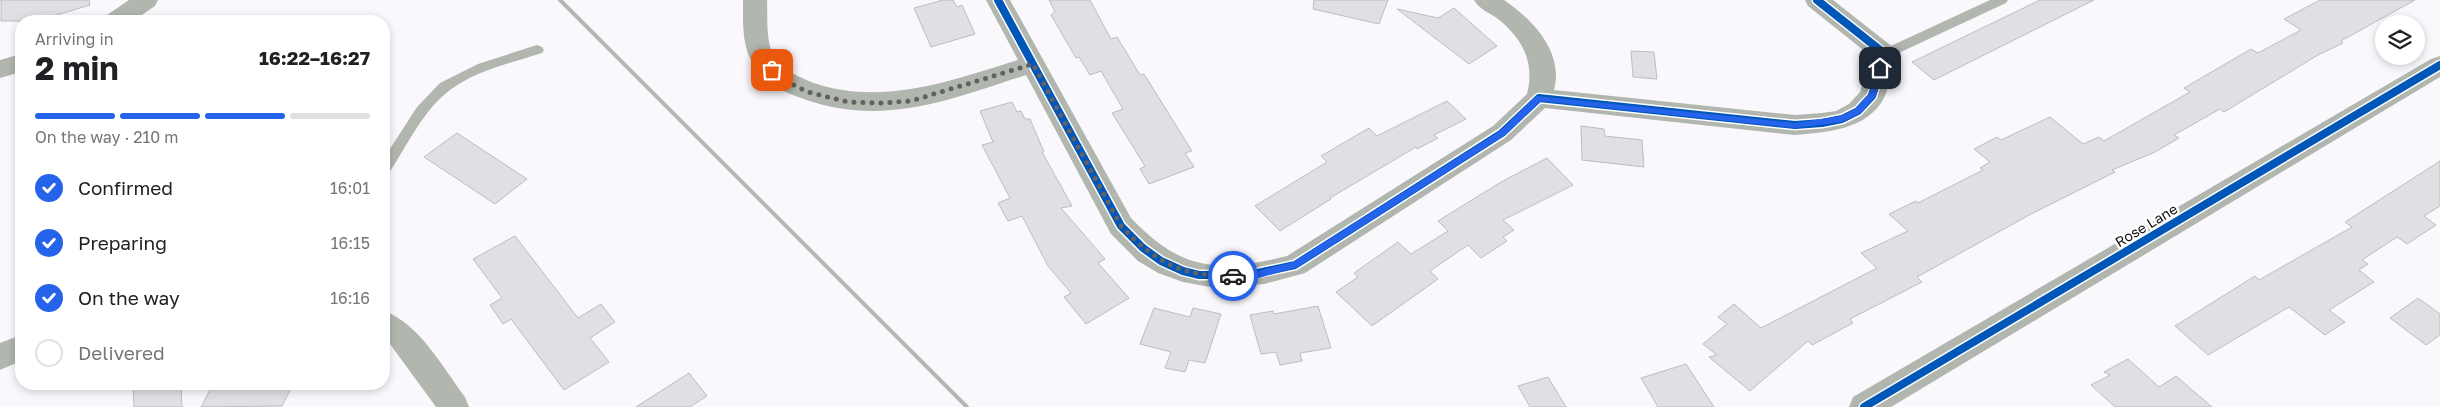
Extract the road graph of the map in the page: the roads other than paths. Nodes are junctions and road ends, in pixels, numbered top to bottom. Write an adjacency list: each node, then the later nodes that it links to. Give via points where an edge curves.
1 (146, 0): 8 (street)
2 (755, 0): 11 (street, via 756,37 765,63 779,78 808,92 848,102 911,101)
3 (998, 0): 11 (street)
4 (1486, 0): 7 (street)
5 (1817, 0): 10 (street)
6 (2001, 0): 10 (lane)
7 (1517, 7): 15 (street, via 1540,56 1544,77)
8 (125, 15)
9 (537, 50): 16 (lane, via 482,67 436,93)
10 (1885, 54): 15 (street, via 1872,96 1858,111 1842,119 1822,123 1795,125)
11 (1033, 64): 15 (street, via 1121,226 1141,247 1167,265 1192,274 1217,276 1259,275 1295,265 1502,133)
12 (15, 65): 14 (street)
13 (2440, 65): 21 (street, Rose Lane)
14 (0, 69)
15 (1539, 98)
16 (390, 161)
17 (390, 328): 20 (street, via 400,335)
18 (15, 351): 19 (street)
19 (0, 357)
20 (454, 407)
21 (1864, 407)

